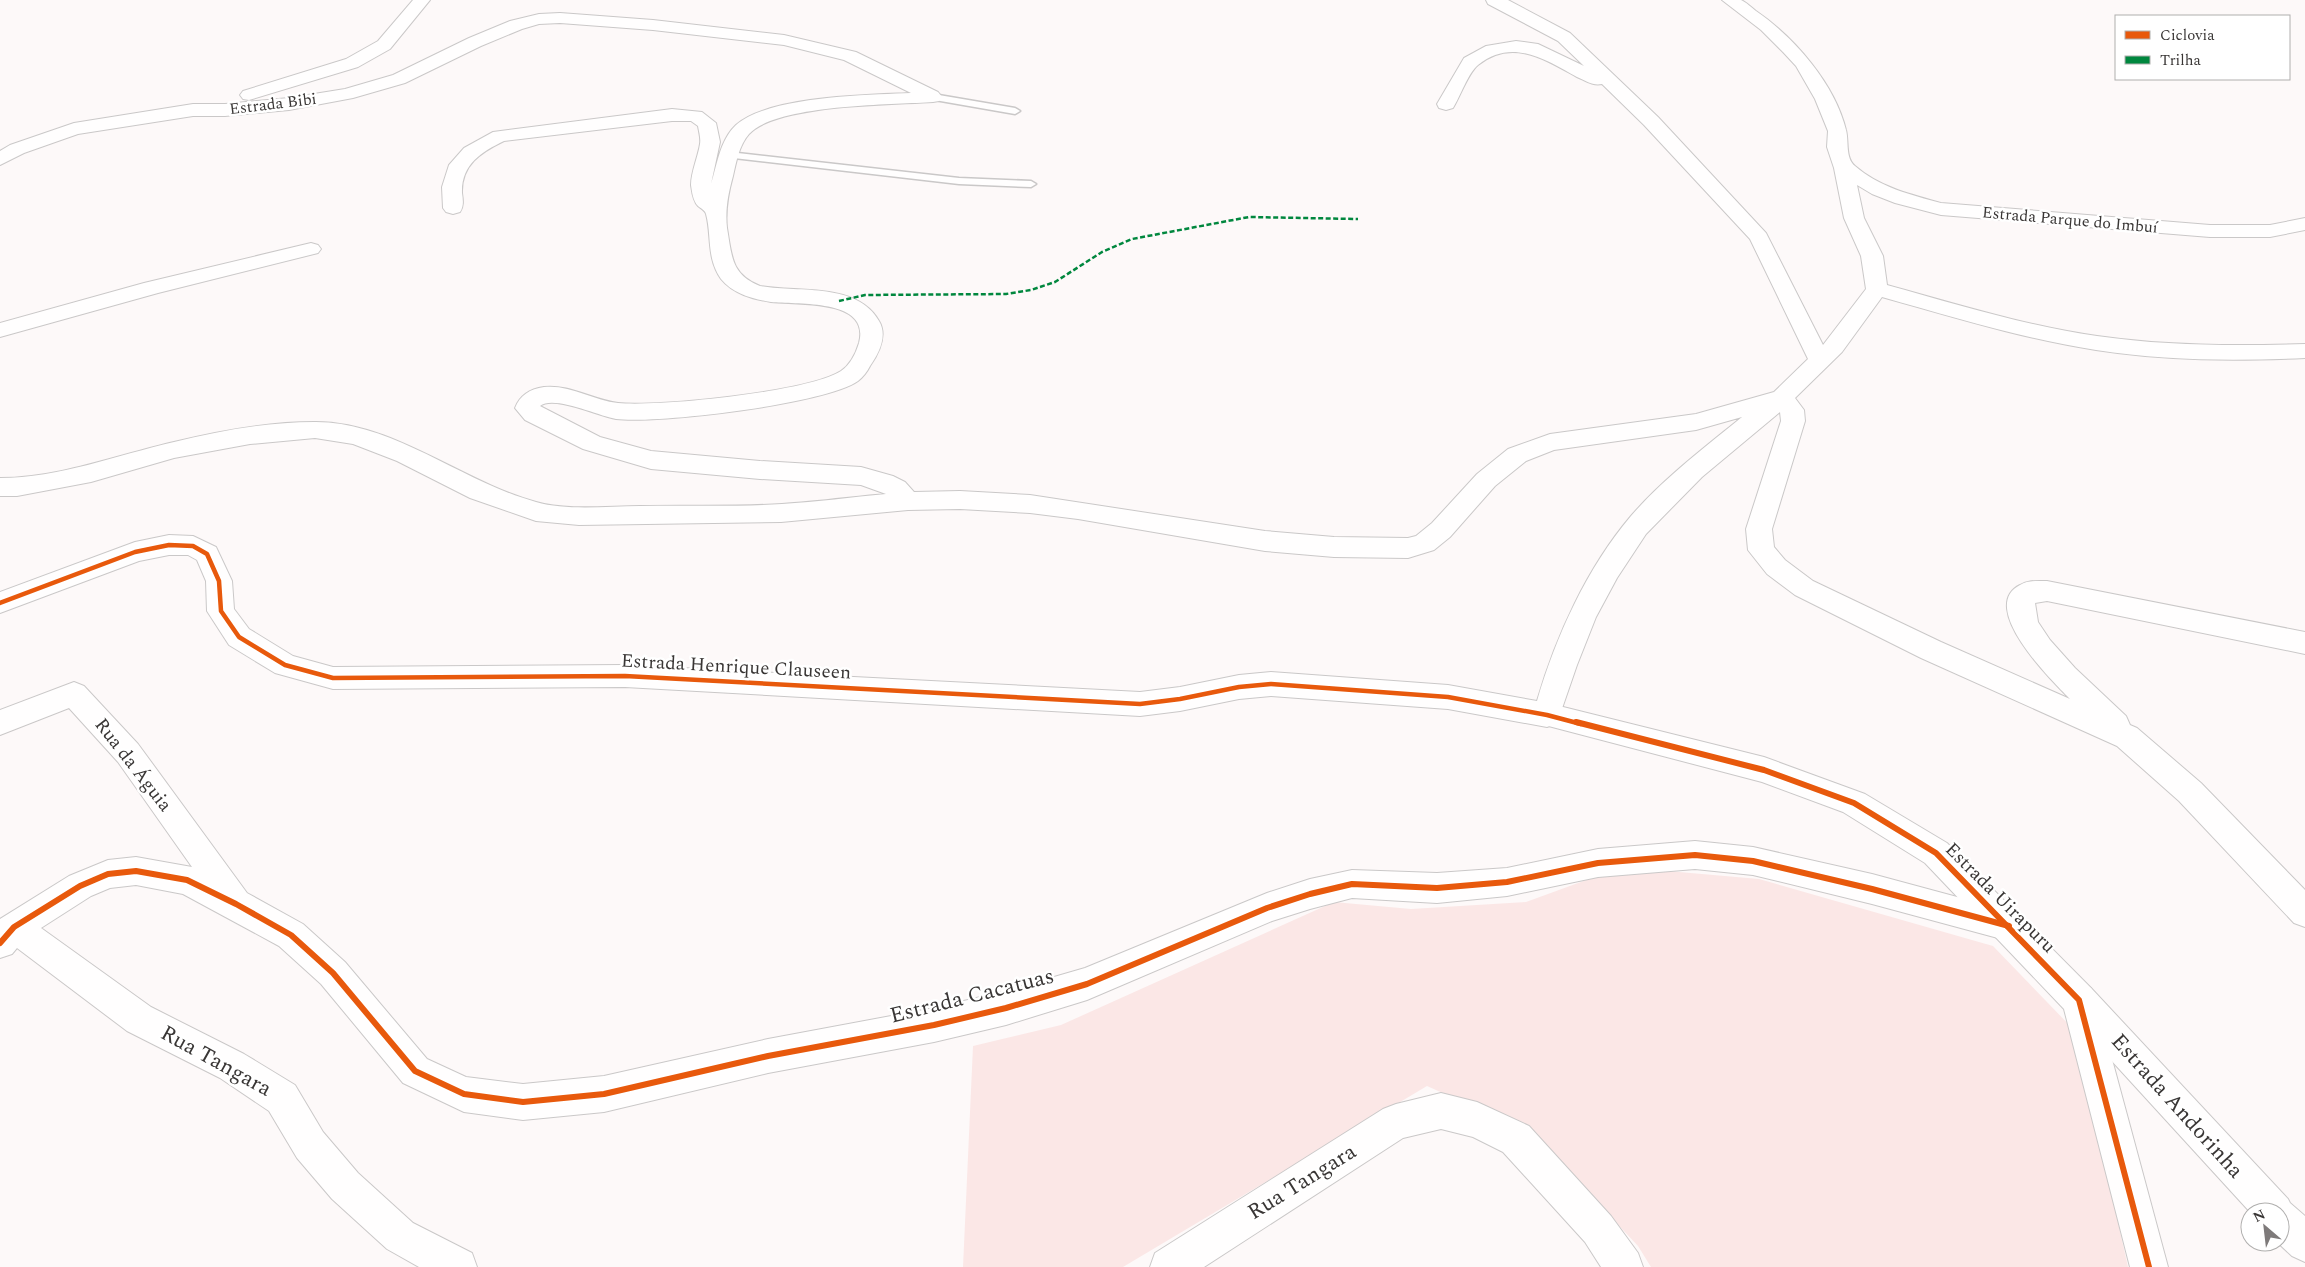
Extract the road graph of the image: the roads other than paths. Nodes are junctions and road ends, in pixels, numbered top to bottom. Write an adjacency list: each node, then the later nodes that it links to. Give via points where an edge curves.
1 (422, 0): 9 (street, via 384,45 352,63)
2 (545, 0): 5 (street)
3 (1494, 0): 6 (street, via 1564,37)
4 (1730, 0): 13 (street, via 1766,26 1803,64 1824,99 1837,132 1837,147)
5 (538, 19): 7 (street, Estrada Bibi, via 654,24 784,40 850,56); 9 (street, Estrada Bibi, via 475,42 399,79 347,94 270,106)
6 (1623, 93): 8 (street, via 1538,49 1516,46 1492,50 1470,62); 22 (street, via 1759,237)
7 (933, 97): 10 (lane); 11 (street, via 832,104 772,114 742,129)
8 (1446, 104)
9 (194, 110): 12 (street, Estrada Bibi, via 74,129 17,149)
10 (1015, 111)
11 (729, 155): 14 (lane, via 959,181); 16 (street)
12 (0, 159)
13 (1844, 168): 17 (street, Estrada Parque do Imbuí, via 1879,190 1941,210 2210,231 2270,231); 19 (street, via 1854,218 1872,256)
14 (1031, 184)
15 (452, 208): 16 (street, via 452,179 463,160 480,144 500,136 672,115 695,116 707,123 710,142 701,183 704,201)
16 (714, 209): 25 (street, via 722,263 728,275 741,286 765,295 839,301 864,314 871,338 866,356 856,370 845,378 801,392 696,407 617,411 562,396 545,395 533,399 527,408 552,425 592,443 651,460 861,476 896,488)
17 (2305, 224)
18 (311, 249): 20 (street)
19 (1877, 289): 21 (street, via 2012,326 2095,343 2232,354); 22 (street)
20 (0, 330)
21 (2305, 351)
22 (1820, 361): 23 (street)
23 (1782, 398): 25 (street, via 1696,422 1550,442 1517,455 1486,480 1425,543 1408,548 1334,547 1265,541 1030,504); 30 (street, via 1728,440 1637,526 1578,623 1558,671); 32 (street, via 1792,410 1792,421 1759,530 1761,550 1776,567 1804,588 1914,642)
24 (0, 487): 25 (street, via 17,487 91,473 174,450 250,436 315,430 357,436 406,455 479,492 536,512 579,516 781,513)
25 (908, 501)
26 (0, 603): 30 (street, Estrada Henrique Clauseen, via 135,552 170,545 193,546 207,554 219,581 221,611 239,637 284,665 333,678 625,676 1140,704 1271,684 1448,697)
27 (2275, 638): 28 (street); 29 (street); 32 (street, via 2047,591 2029,592 2021,599 2021,610 2033,640)
28 (2305, 643)
29 (2305, 663)
30 (1547, 715): 35 (street, Estrada Uirapuru, via 1764,770 1854,803 1936,853)
31 (0, 723): 33 (street, Rua da Águia, via 74,694 128,753)
32 (2127, 737): 34 (street, via 2190,792)
33 (236, 904): 35 (street, Estrada Cacatuas, via 291,935 333,973 415,1071 464,1094 523,1102 604,1094 768,1056 1006,1008 1087,984 1267,908 1352,884 1437,888 1507,882 1598,864 1694,855 1753,861); 36 (street, Estrada Cacatuas, via 187,880 136,871 108,874 80,886)
34 (2305, 912)
35 (2009, 926): 37 (street, Estrada Uirapuru)
36 (7, 935): 41 (street, Rua Tangara, via 139,1019 232,1066 282,1098 310,1145 345,1186 400,1236)
37 (2080, 1000): 38 (street, Estrada Andorinha); 44 (street, Estrada Uirapuru)
38 (2265, 1202)
39 (2290, 1228): 40 (street)
40 (2305, 1243)
41 (458, 1267)
42 (1169, 1267): 43 (street, Rua Tangara, via 1396,1122 1441,1111 1477,1120 1516,1139 1598,1229)
43 (1624, 1267)
44 (2149, 1267)

